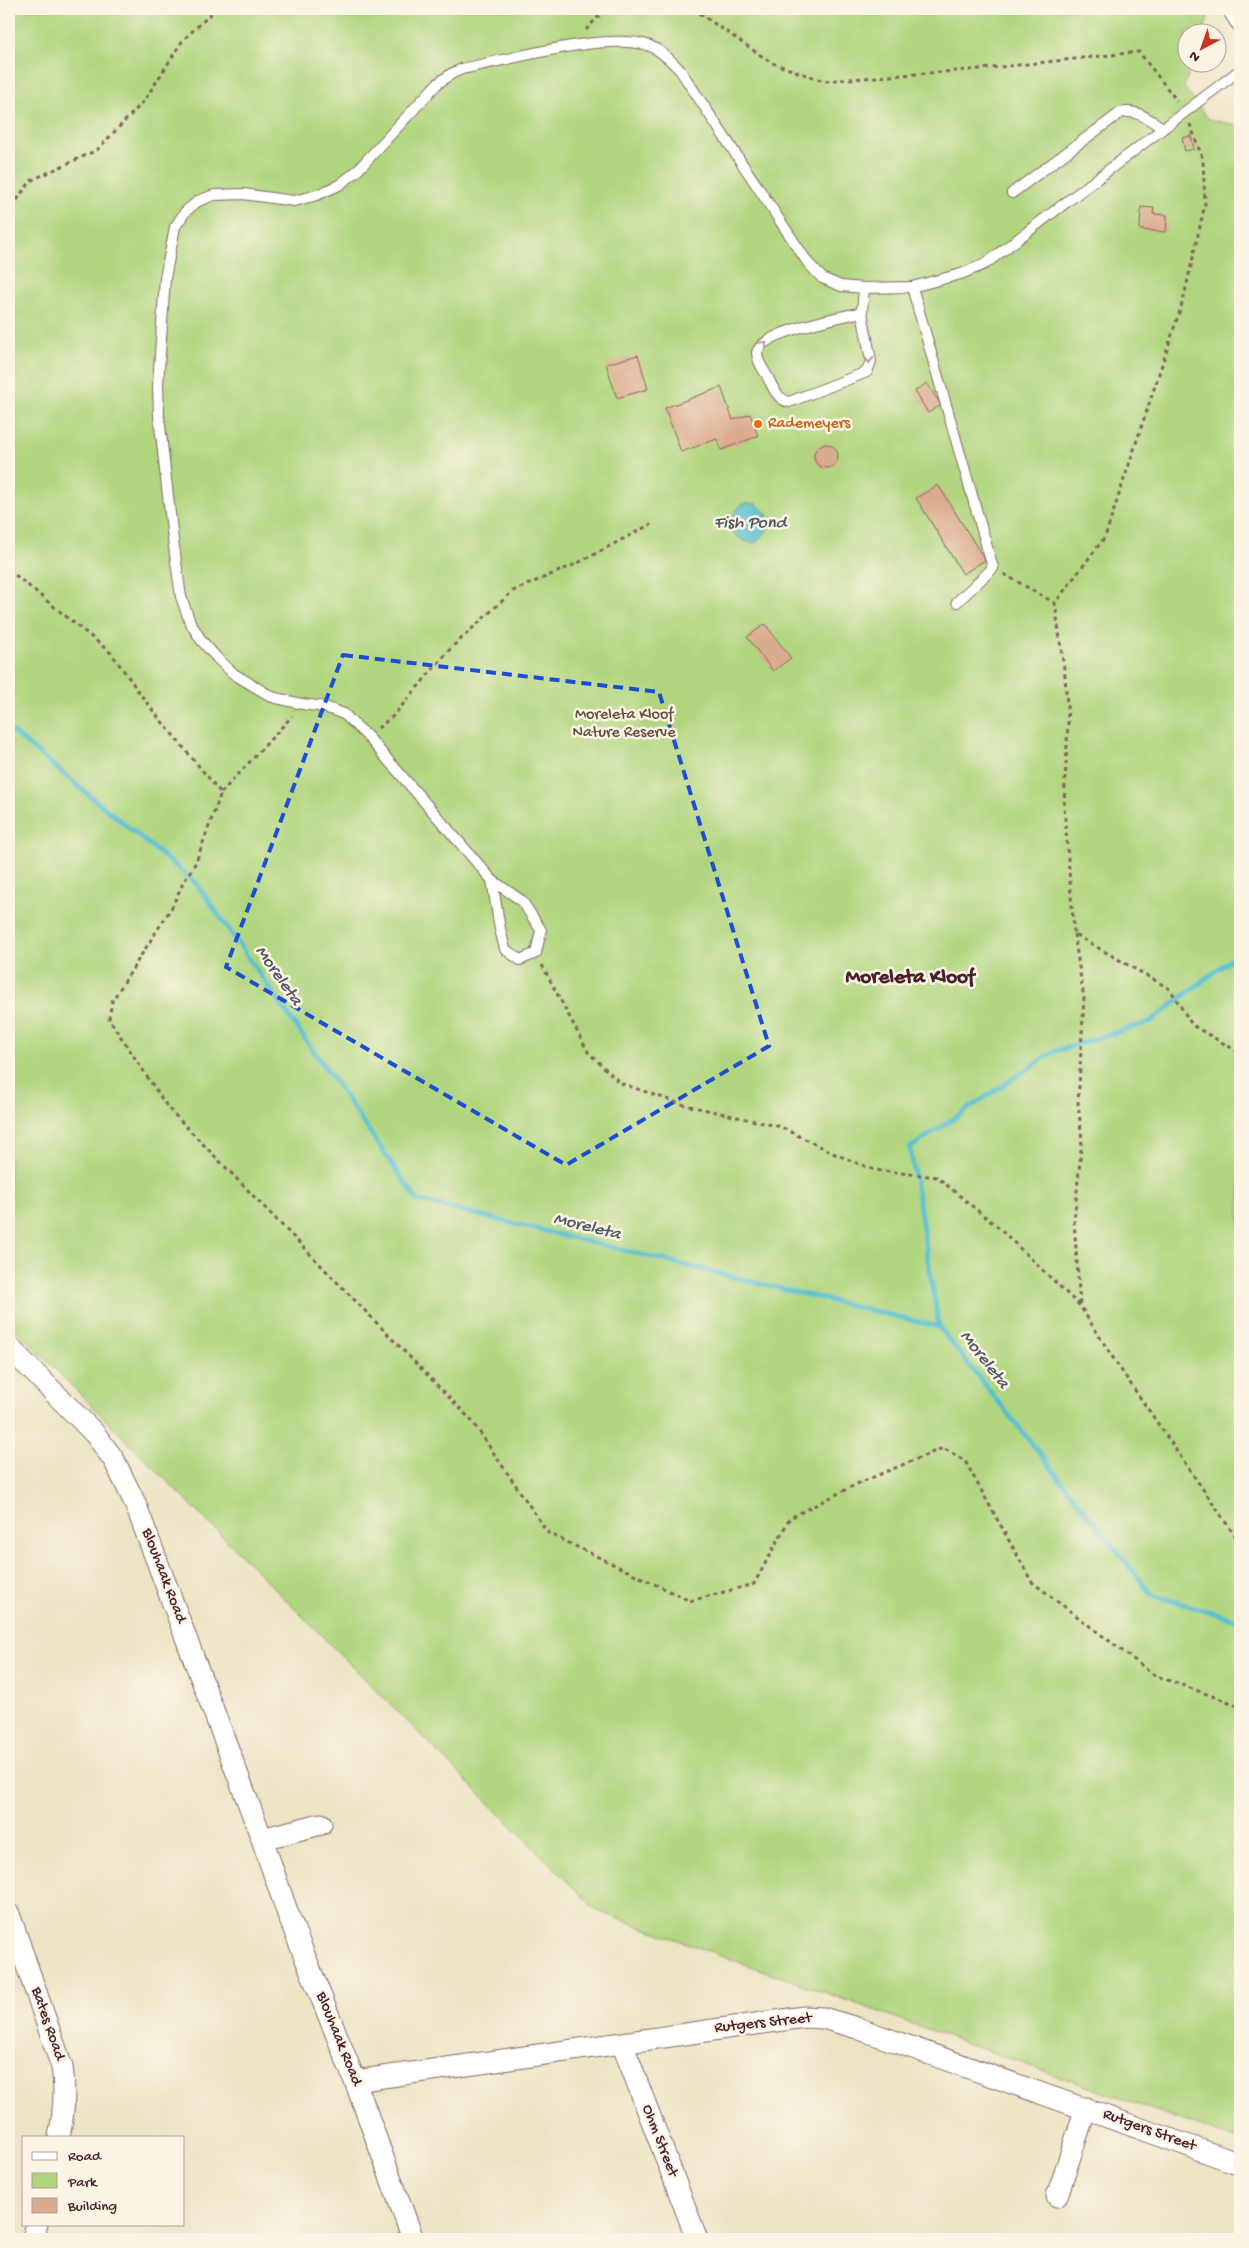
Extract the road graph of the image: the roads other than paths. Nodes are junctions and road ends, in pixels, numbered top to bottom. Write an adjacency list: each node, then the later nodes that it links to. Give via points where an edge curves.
1 (1233, 9): 2 (street)
2 (1240, 20)
3 (1240, 70): 4 (lane)
4 (1163, 128): 5 (lane, via 1140,114 1120,113); 6 (lane, via 985,264)
5 (1012, 193)
6 (912, 287): 7 (lane); 9 (lane, via 993,568)
7 (864, 288): 8 (lane); 10 (lane, via 841,286 822,278 808,263 680,70 651,47 631,42 601,42 462,69 437,84 356,172 339,185 317,195 294,200 243,194 214,195 198,201 175,227 164,278 159,417 181,597 190,622 201,640 234,674 272,697 344,714 368,737)
8 (862, 312): 8 (lane, one-way to 8, via 871,361 867,372 789,402 777,395 758,360 757,352 767,340)
9 (957, 602)
10 (492, 880): 10 (lane, via 505,949 520,960 536,954 541,930 522,901)
11 (9, 1347): 13 (street, Blouhaak Road, via 95,1434 117,1466 135,1503)
12 (321, 1824): 13 (street)
13 (262, 1839): 16 (street, Blouhaak Road, via 288,1917)
14 (9, 1914): 18 (street, Bates Road, via 62,2068 66,2089)
15 (622, 2042): 16 (street, Rutgers Street); 17 (street, Rutgers Street, via 804,2016 823,2018); 24 (street, Ohm Street)
16 (355, 2081): 23 (street, Blouhaak Road)
17 (1086, 2108): 19 (street, Rutgers Street); 20 (street)
18 (59, 2136)
19 (1240, 2164)
20 (1056, 2196)
21 (36, 2226): 22 (street)
22 (33, 2239)
23 (413, 2239)
24 (697, 2239)

